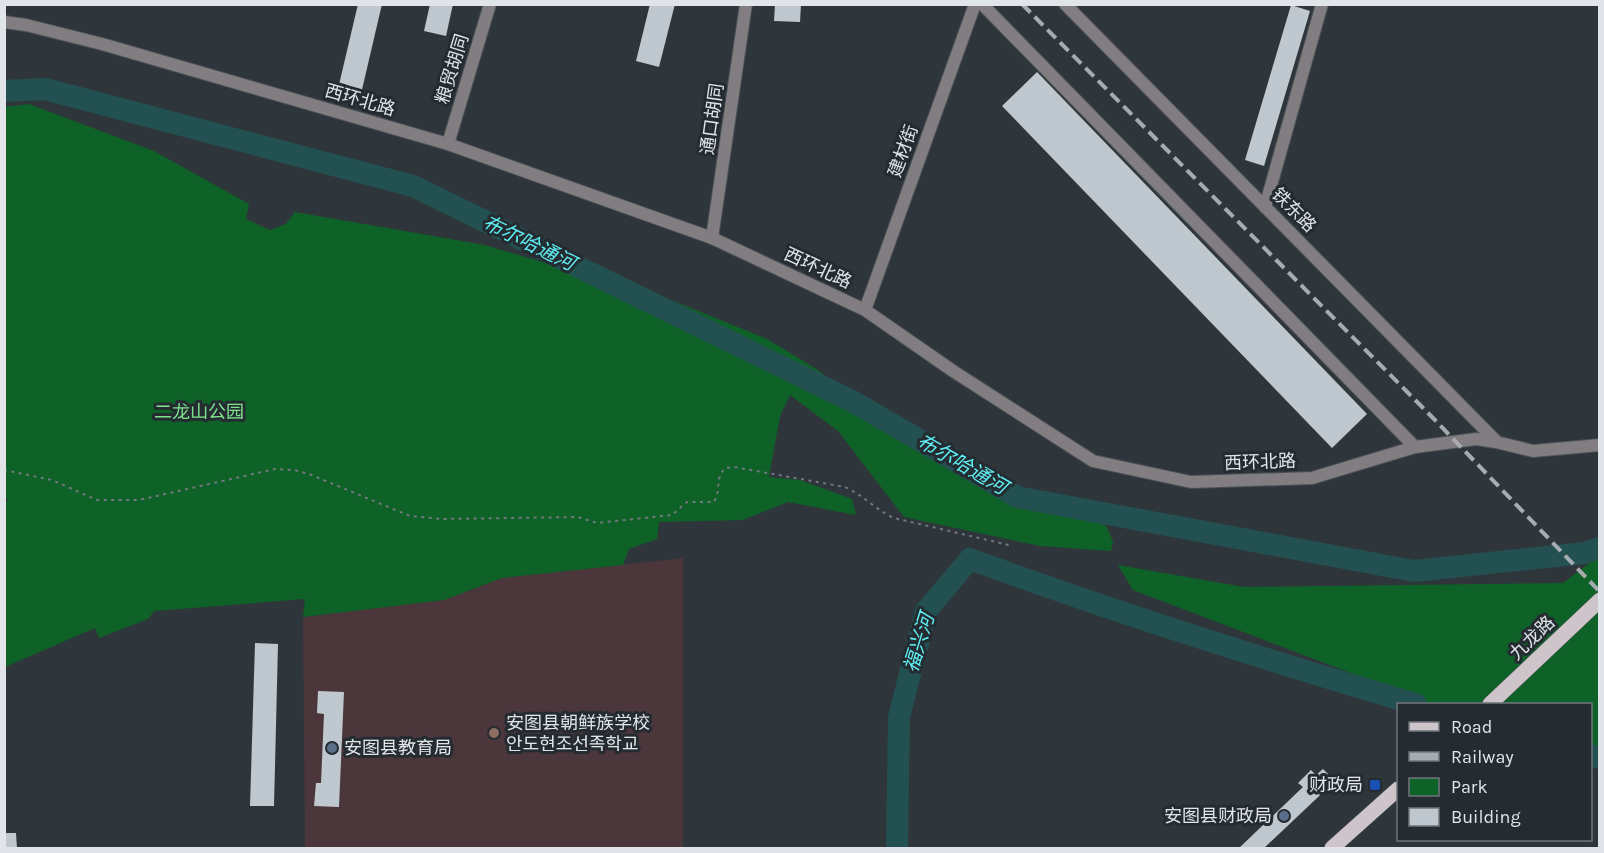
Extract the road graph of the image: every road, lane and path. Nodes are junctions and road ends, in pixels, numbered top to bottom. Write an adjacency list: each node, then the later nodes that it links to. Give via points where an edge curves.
1 (490, 4): 8 (street, 粮贸胡同)
2 (746, 4): 10 (street, 通口胡同)
3 (975, 4): 11 (street, 建材街)
4 (982, 4): 14 (street)
5 (1065, 4): 9 (street, 铁东路)
6 (1322, 4): 9 (street)
7 (4, 22): 8 (street, 西环北路, via 102,44)
8 (448, 144): 10 (street, 西环北路)
9 (1265, 207): 12 (street, 铁东路)
10 (712, 238): 11 (street, 西环北路)
11 (865, 310): 14 (street, 西环北路, via 1094,461 1191,483 1312,478)
12 (1496, 442): 13 (street, 西环北路, via 1544,452); 14 (street, 西环北路, via 1476,439)
13 (1599, 445)
14 (1415, 447)
15 (4, 470): 16 (path, via 52,480 97,500 139,500 274,469 294,470 410,516 578,517 597,523 672,515 687,502 714,502 718,476 725,468 734,467 845,486 894,518)
16 (1013, 546)
17 (1599, 600): 18 (main road, 九龙路)
18 (1492, 703)
19 (1397, 790): 20 (main road)
20 (1332, 849)

